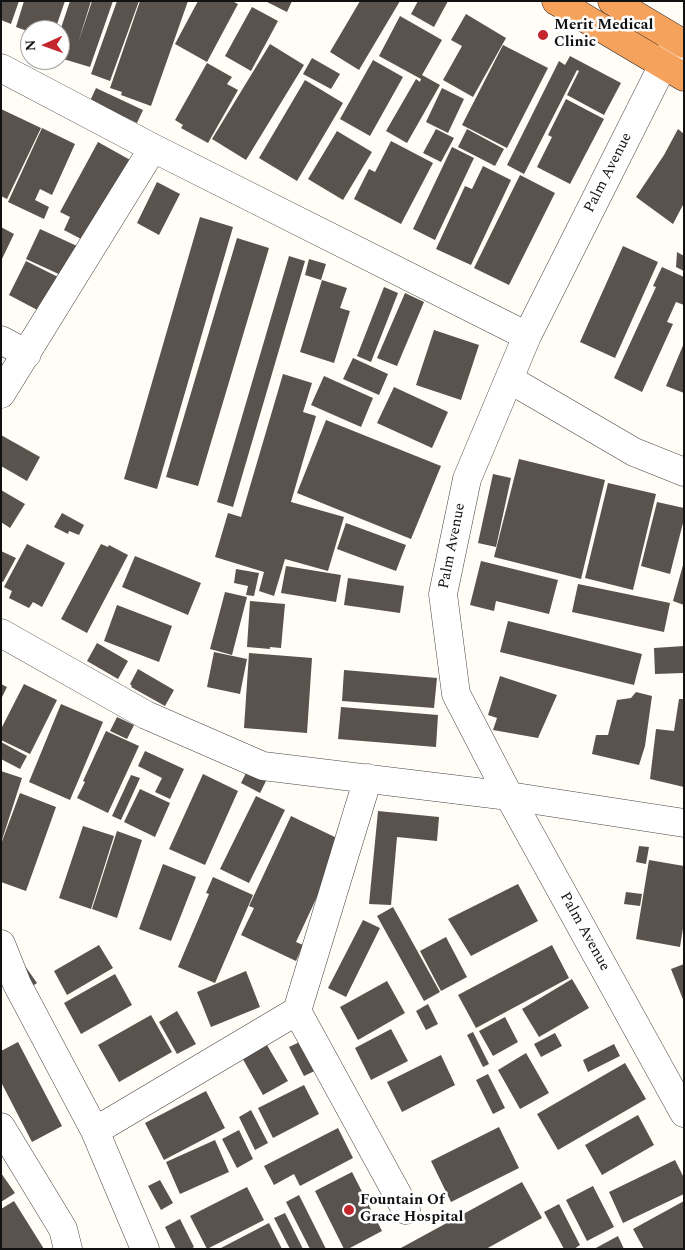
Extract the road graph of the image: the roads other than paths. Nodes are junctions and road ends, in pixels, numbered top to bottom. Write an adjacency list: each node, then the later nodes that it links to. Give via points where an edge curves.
1 (556, 1): 5 (highway)
2 (612, 1): 3 (highway)
3 (682, 38): 5 (street, Palm Avenue)
4 (1, 68): 6 (street)
5 (673, 70): 7 (street, Palm Avenue)
6 (153, 148): 7 (street); 9 (street)
7 (527, 336): 10 (street, Palm Avenue)
8 (1, 340): 9 (street)
9 (26, 354): 11 (street)
10 (509, 379): 12 (street, via 634,452); 15 (street, Palm Avenue, via 467,479 443,594 456,694)
11 (1, 394)
12 (684, 472)
13 (1, 633): 14 (street, via 146,715 263,766)
14 (368, 778): 15 (street); 18 (street)
15 (509, 796): 16 (street); 19 (street, Palm Avenue)
16 (684, 824)
17 (1, 944): 21 (street, via 17,984)
18 (297, 1011): 21 (street); 22 (street)
19 (684, 1113)
20 (1, 1127): 23 (street, via 63,1229)
21 (95, 1131): 24 (street)
22 (406, 1210)
23 (68, 1249)
24 (145, 1249)

